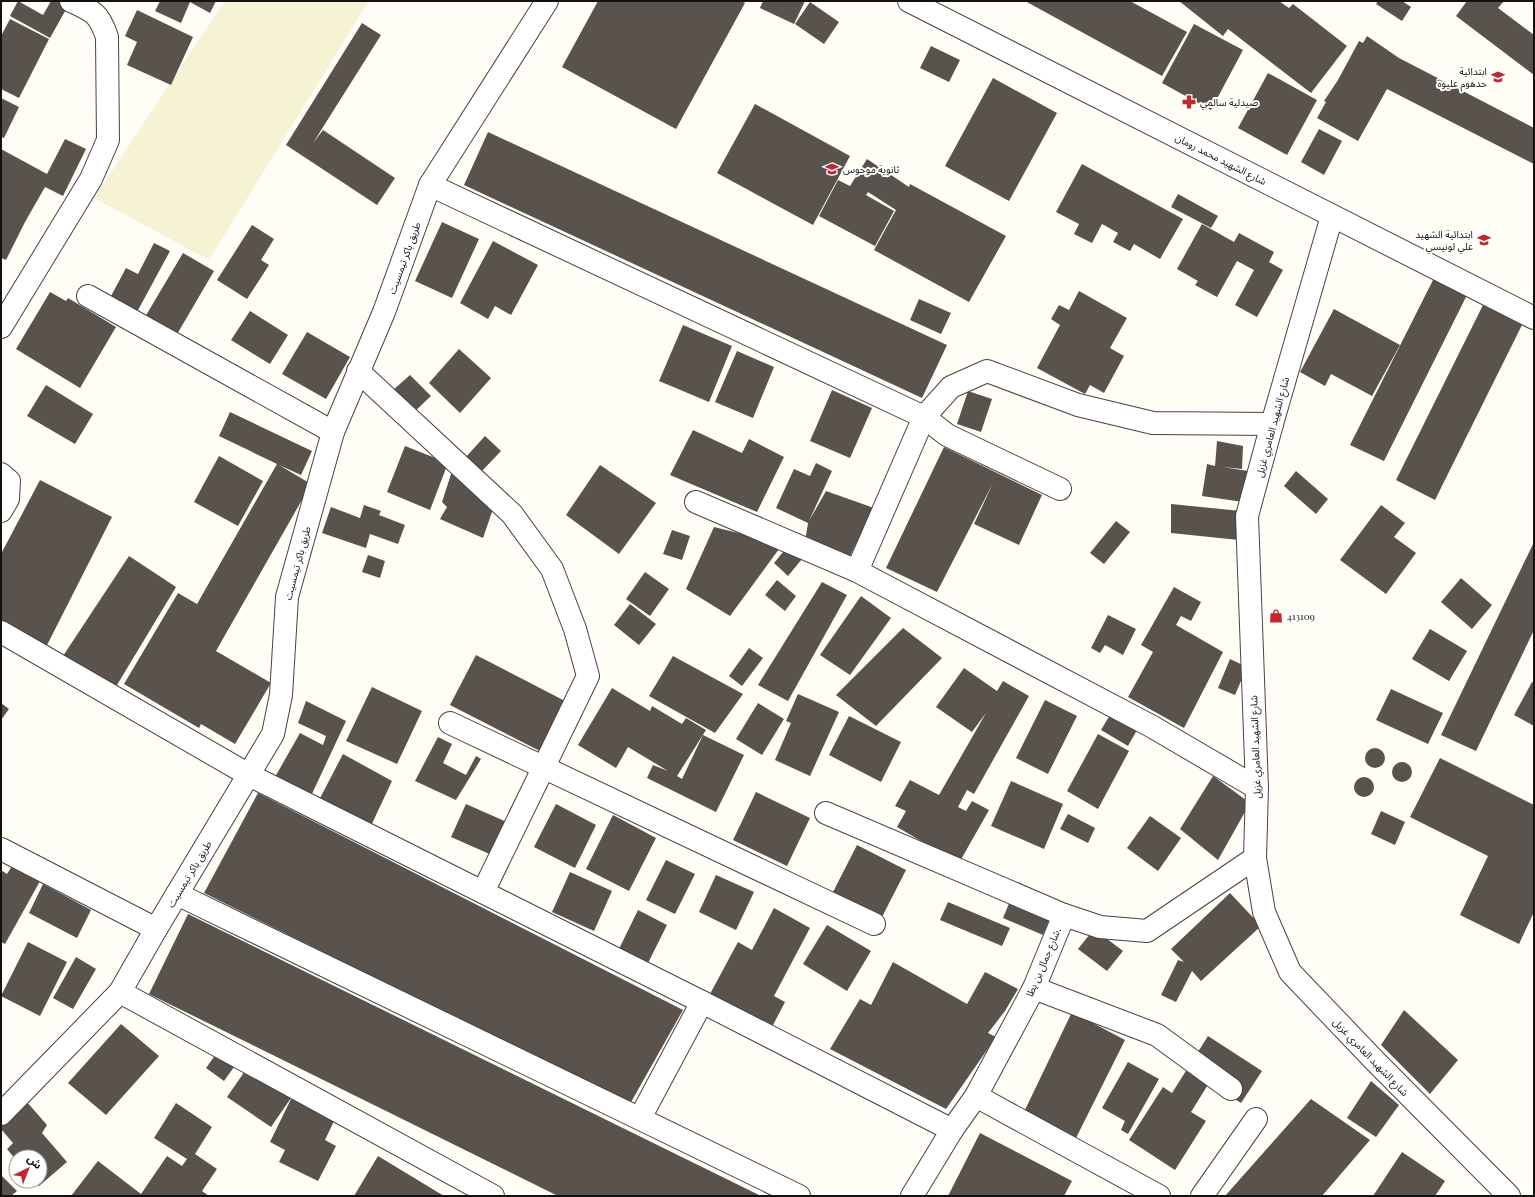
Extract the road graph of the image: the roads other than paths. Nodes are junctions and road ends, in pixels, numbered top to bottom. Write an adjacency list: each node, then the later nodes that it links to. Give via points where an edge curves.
1 (71, 1): 8 (street, via 91,10 102,22 107,37 108,140 91,179)
2 (547, 1): 4 (street, طريق باكر تيمسيت)
3 (917, 3): 5 (street, شارع الشهيد محمد رومان)
4 (430, 185): 9 (street, طريق باكر تيمسيت, via 384,312); 10 (street)
5 (1332, 216): 7 (street, شارع الشهيد محمد رومان); 11 (street, شارع الشهيد العامري غزيل)
6 (88, 296): 12 (street)
7 (1534, 318)
8 (1, 327)
9 (358, 371): 12 (street, طريق باكر تيمسيت); 20 (street, via 512,514 552,569 575,630 588,676)
10 (924, 417): 11 (street, via 951,387 987,371 1078,405 1153,423); 14 (street, via 946,435); 17 (street)
11 (1272, 424): 22 (street, شارع الشهيد العامري غزيل, via 1247,516)
12 (333, 432): 21 (street, طريق باكر تيمسيت, via 287,597 281,695 273,734)
13 (1, 474): 16 (street, via 9,481 8,499)
14 (1060, 489)
15 (696, 502): 17 (street)
16 (1, 511)
17 (857, 571): 22 (street, via 1151,726)
18 (1, 632): 21 (street)
19 (450, 722): 20 (street)
20 (545, 768): 26 (street); 29 (street)
21 (249, 775): 26 (street); 27 (street, طريق باكر تيمسيت)
22 (1257, 788): 25 (street, شارع الشهيد العامري غزيل)
23 (826, 813): 28 (street)
24 (1, 849): 30 (street)
25 (1255, 858): 28 (street, شارع جمال بن يطا., via 1147,931 1100,927); 45 (street, شارع الشهيد العامري غزيل, via 1264,912 1290,972)
26 (483, 892): 33 (street)
27 (177, 894): 30 (street, طريق باكر تيمسيت); 37 (street)
28 (1064, 914): 31 (street, شارع جمال بن يطا.)
29 (874, 924)
30 (156, 929): 32 (street, طريق باكر تيمسيت)
31 (1034, 988): 34 (street, via 1157,1035); 35 (street, شارع جمال بن يطا.)
32 (120, 992): 36 (street, طريق باكر تيمسيت); 40 (street)
33 (702, 1002): 37 (street); 39 (street)
34 (1231, 1089)
35 (976, 1096): 39 (street, شارع جمال بن يطا.); 43 (street)
36 (1, 1114)
37 (640, 1118): 41 (street)
38 (1256, 1118): 44 (street)
39 (952, 1130): 42 (street, شارع جمال بن يطا.)
40 (493, 1196)
41 (799, 1196)
42 (912, 1196)
43 (1159, 1196)
44 (1202, 1196)
45 (1509, 1196)

